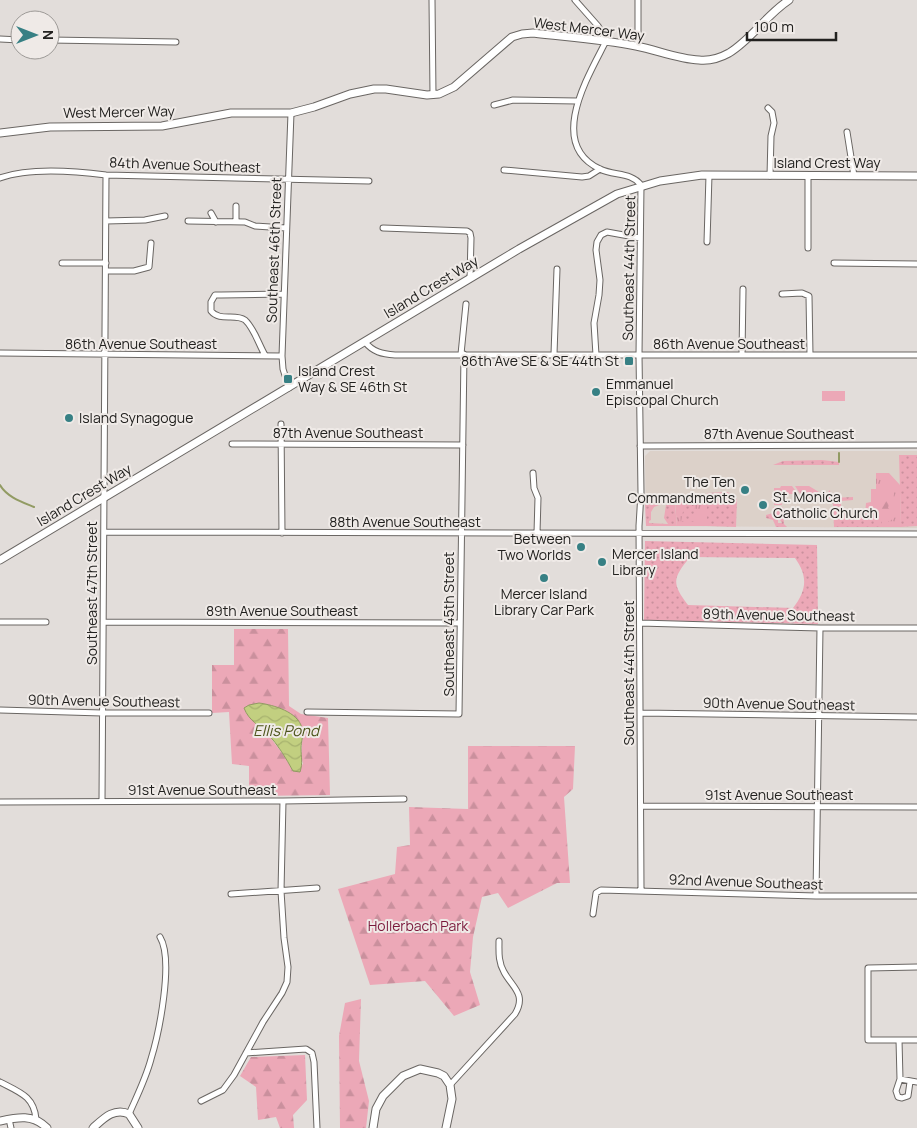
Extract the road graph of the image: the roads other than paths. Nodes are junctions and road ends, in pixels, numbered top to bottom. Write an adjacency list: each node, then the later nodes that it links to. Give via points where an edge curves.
1 (432, 0): 9 (street)
2 (574, 0): 6 (street, via 598,26)
3 (638, 0): 8 (street)
4 (789, 0): 8 (street, West Mercer Way, via 772,12 741,44 714,59 686,59)
5 (60, 40): 7 (street)
6 (606, 41): 8 (street, West Mercer Way); 9 (street, West Mercer Way, via 522,34 506,42 450,90); 10 (street)
7 (176, 42)
8 (638, 46)
9 (433, 95): 13 (street, West Mercer Way, via 374,89)
10 (578, 101): 11 (street, via 513,100); 17 (street, via 573,126 576,144 587,160)
11 (494, 105)
12 (768, 108): 20 (street, via 774,123)
13 (291, 113): 14 (street, West Mercer Way, via 231,113 162,126 50,127); 25 (street, Southeast 46th Street)
14 (1, 132)
15 (847, 132): 22 (street)
16 (504, 170): 17 (street, via 582,177)
17 (600, 170): 27 (street, via 632,177)
18 (106, 175): 24 (street, 84th Avenue Southeast, via 56,171); 25 (street, 84th Avenue Southeast); 31 (street, Southeast 47th Street)
19 (709, 175): 20 (street, Island Crest Way); 27 (street, Island Crest Way); 38 (street)
20 (770, 176): 21 (street, Island Crest Way)
21 (808, 176): 22 (street, Island Crest Way); 40 (street)
22 (854, 176): 23 (street, Island Crest Way)
23 (917, 176)
24 (0, 178)
25 (288, 179): 26 (street, 84th Avenue Southeast); 35 (street, Southeast 46th Street)
26 (369, 181)
27 (641, 185): 37 (street, Southeast 44th Street); 47 (street, Island Crest Way, via 596,204)
28 (236, 206): 34 (street)
29 (211, 213): 33 (street)
30 (165, 216): 31 (street)
31 (106, 221): 43 (street, Southeast 47th Street)
32 (188, 221): 33 (street)
33 (216, 222): 34 (street)
34 (236, 222): 35 (street)
35 (286, 228): 49 (street, Southeast 46th Street)
36 (382, 228): 47 (street, via 467,231 471,238)
37 (640, 238): 56 (street, via 607,232 597,242 600,280 594,323); 59 (street, Southeast 44th Street)
38 (707, 242)
39 (151, 243): 46 (street, via 149,267 134,271)
40 (808, 248)
41 (62, 263): 43 (street)
42 (834, 263): 44 (street)
43 (106, 264): 46 (street, Southeast 47th Street)
44 (917, 264)
45 (557, 270): 55 (street)
46 (106, 271): 57 (street, Southeast 47th Street)
47 (470, 279): 52 (street, Island Crest Way)
48 (743, 290): 61 (street)
49 (284, 294): 58 (street, via 215,295 211,302 211,312 217,316 239,317 246,322); 60 (street, Southeast 46th Street)
50 (782, 294): 62 (street, via 809,296)
51 (466, 304): 54 (street, Southeast 45th Street)
52 (365, 342): 54 (street, 86th Avenue Southeast, via 370,348 385,354); 64 (street, Island Crest Way)
53 (0, 353): 57 (street, 86th Avenue Southeast)
54 (462, 354): 55 (street, 86th Avenue Southeast); 68 (street, Southeast 45th Street)
55 (554, 354): 56 (street, 86th Avenue Southeast)
56 (596, 354): 59 (street, 86th Avenue Southeast)
57 (105, 355): 58 (street, 86th Avenue Southeast); 72 (street, Southeast 47th Street)
58 (264, 355): 60 (street, 86th Avenue Southeast)
59 (639, 355): 61 (street, 86th Avenue Southeast); 70 (street, Southeast 44th Street)
60 (282, 356): 64 (street, Southeast 46th Street)
61 (742, 356): 62 (street, 86th Avenue Southeast)
62 (810, 356): 63 (street, 86th Avenue Southeast)
63 (917, 356)
64 (289, 388): 72 (street, Island Crest Way)
65 (281, 424): 67 (street)
66 (232, 444): 67 (street, 87th Avenue Southeast)
67 (281, 444): 68 (street, 87th Avenue Southeast); 74 (street)
68 (463, 445): 77 (street, Southeast 45th Street)
69 (917, 445): 70 (street, 87th Avenue Southeast)
70 (640, 446): 76 (street, Southeast 44th Street)
71 (533, 473): 75 (street, via 538,498)
72 (103, 498): 73 (street, Southeast 47th Street); 79 (street, Island Crest Way)
73 (104, 532): 74 (street, 88th Avenue Southeast); 82 (street, Southeast 47th Street)
74 (282, 533): 77 (street, 88th Avenue Southeast)
75 (537, 533): 76 (street, 88th Avenue Southeast); 77 (street, 88th Avenue Southeast)
76 (639, 533): 78 (street, 88th Avenue Southeast); 84 (street, Southeast 44th Street)
77 (461, 534): 83 (street, Southeast 45th Street)
78 (917, 534)
79 (0, 560)
80 (0, 622): 81 (street)
81 (46, 622)
82 (103, 622): 83 (street, 89th Avenue Southeast); 89 (street, Southeast 47th Street)
83 (460, 623): 88 (street, Southeast 45th Street, via 459,714)
84 (640, 623): 85 (street, 89th Avenue Southeast); 91 (street, Southeast 44th Street)
85 (820, 628): 86 (street, 89th Avenue Southeast); 92 (street)
86 (917, 628)
87 (0, 710): 89 (street, 90th Avenue Southeast)
88 (307, 712)
89 (102, 713): 90 (street, 90th Avenue Southeast); 97 (street, Southeast 47th Street)
90 (209, 713)
91 (641, 713): 92 (street, 90th Avenue Southeast); 98 (street, Southeast 44th Street)
92 (819, 715): 93 (street, 90th Avenue Southeast); 99 (street)
93 (917, 717)
94 (404, 799): 95 (street, 91st Avenue Southeast)
95 (283, 801): 97 (street, 91st Avenue Southeast); 103 (street)
96 (0, 802): 97 (street, 91st Avenue Southeast)
97 (102, 802)
98 (641, 806): 99 (street, 91st Avenue Southeast); 102 (street, Southeast 44th Street)
99 (817, 807): 100 (street, 91st Avenue Southeast); 105 (street)
100 (917, 807)
101 (317, 888): 103 (street)
102 (641, 890): 105 (street, 92nd Avenue Southeast); 107 (street, 92nd Avenue Southeast, via 601,890 596,893)
103 (281, 891): 104 (street); 113 (street, via 288,967 286,982)
104 (231, 894)
105 (816, 896): 106 (street, 92nd Avenue Southeast)
106 (917, 896)
107 (593, 914)
108 (160, 937): 120 (street, via 166,959 161,1012 151,1060)
109 (499, 941): 118 (street, via 499,961 518,992 519,1007)
110 (917, 967): 111 (street, via 868,968 868,1040)
111 (899, 1040): 112 (street); 114 (street)
112 (917, 1040)
113 (246, 1052): 119 (street, via 223,1090); 128 (street, via 306,1049 312,1053)
114 (900, 1079): 116 (street); 116 (street, via 896,1091 898,1097 908,1096)
115 (0, 1082): 122 (street, via 29,1100)
116 (910, 1082): 117 (street)
117 (917, 1082)
118 (450, 1085): 129 (street, via 444,1076 425,1069 403,1076 379,1102); 130 (street, via 452,1099)
119 (201, 1101)
120 (130, 1114): 126 (street, via 114,1112); 127 (street)
121 (9, 1119): 122 (street); 123 (street); 124 (street)
122 (36, 1119): 125 (street)
123 (0, 1121)
124 (11, 1128)
125 (46, 1128)
126 (92, 1128)
127 (138, 1128)
128 (317, 1128)
129 (373, 1128)
130 (446, 1128)

